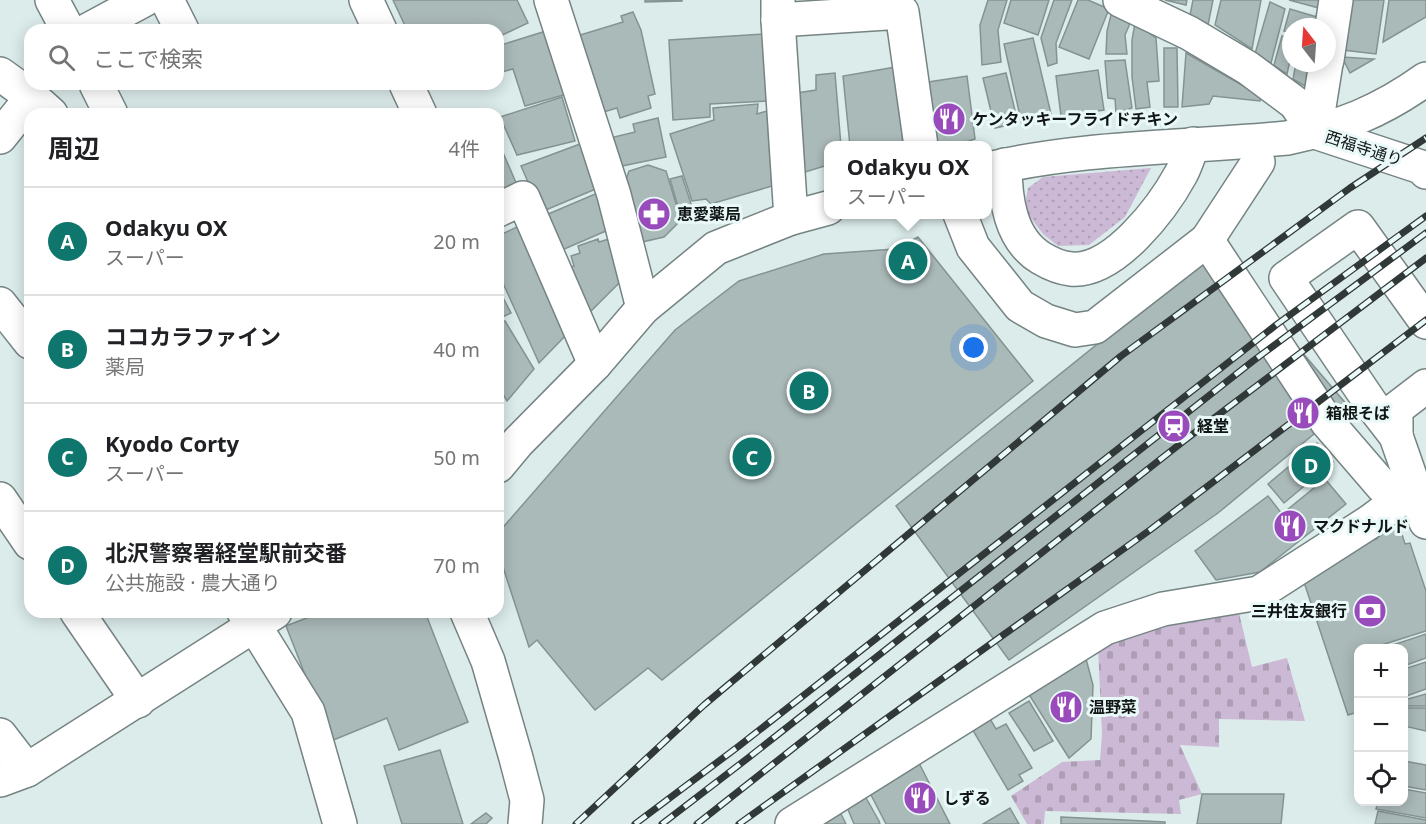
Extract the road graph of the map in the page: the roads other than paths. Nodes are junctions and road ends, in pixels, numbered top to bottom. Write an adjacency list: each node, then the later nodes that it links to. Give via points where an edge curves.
1 (52, 0): 10 (street)
2 (144, 0): 11 (street)
3 (167, 0): 12 (street)
4 (366, 0): 13 (street)
5 (551, 0): 36 (street, via 614,195)
6 (1120, 0): 23 (street, via 1248,68 1295,103)
7 (1336, 0): 9 (street)
8 (778, 10): 25 (street, via 902,12); 32 (street)
9 (1333, 18)
10 (65, 24)
11 (98, 24)
12 (179, 24)
13 (377, 24)
14 (1325, 72): 23 (street)
15 (0, 74): 19 (street)
16 (1426, 79): 23 (street, 西福寺通り, via 1358,119)
17 (99, 90): 20 (street)
18 (409, 90): 21 (street)
19 (42, 105)
20 (108, 108)
21 (417, 108)
22 (24, 119): 24 (street)
23 (1316, 132): 26 (street, via 1287,138); 29 (street, 西福寺通り)
24 (0, 137)
25 (920, 141)
26 (1193, 144): 28 (street); 28 (street, via 1182,172 1140,231 1118,252 1092,266 1073,270 1054,266 1031,252 1013,225)
27 (1258, 162): 34 (street)
28 (996, 167)
29 (1426, 172)
30 (504, 207): 39 (street, via 523,198)
31 (824, 209): 32 (street)
32 (791, 218): 36 (street, via 716,248)
33 (962, 219): 34 (street, via 973,247 1020,306 1046,321 1075,330 1095,327)
34 (1207, 240): 43 (street, via 1327,422)
35 (0, 304): 38 (street)
36 (643, 308): 39 (street)
37 (1426, 322): 41 (street, via 1358,227 1286,278)
38 (24, 334)
39 (595, 363): 42 (street)
40 (1426, 386): 41 (street, via 1396,409)
41 (1396, 436): 44 (street)
42 (504, 459)
43 (1383, 487)
44 (1415, 488): 46 (street); 57 (street, via 1259,593 1163,609 1105,628)
45 (0, 499): 47 (street)
46 (1426, 522)
47 (24, 534)
48 (81, 618): 52 (street)
49 (255, 618): 52 (street)
50 (259, 618): 55 (street, via 308,712)
51 (470, 618): 56 (street, via 488,661 516,758 527,800)
52 (138, 701): 54 (street)
53 (0, 735): 54 (street)
54 (13, 775)
55 (340, 824)
56 (525, 824)
57 (792, 824)

